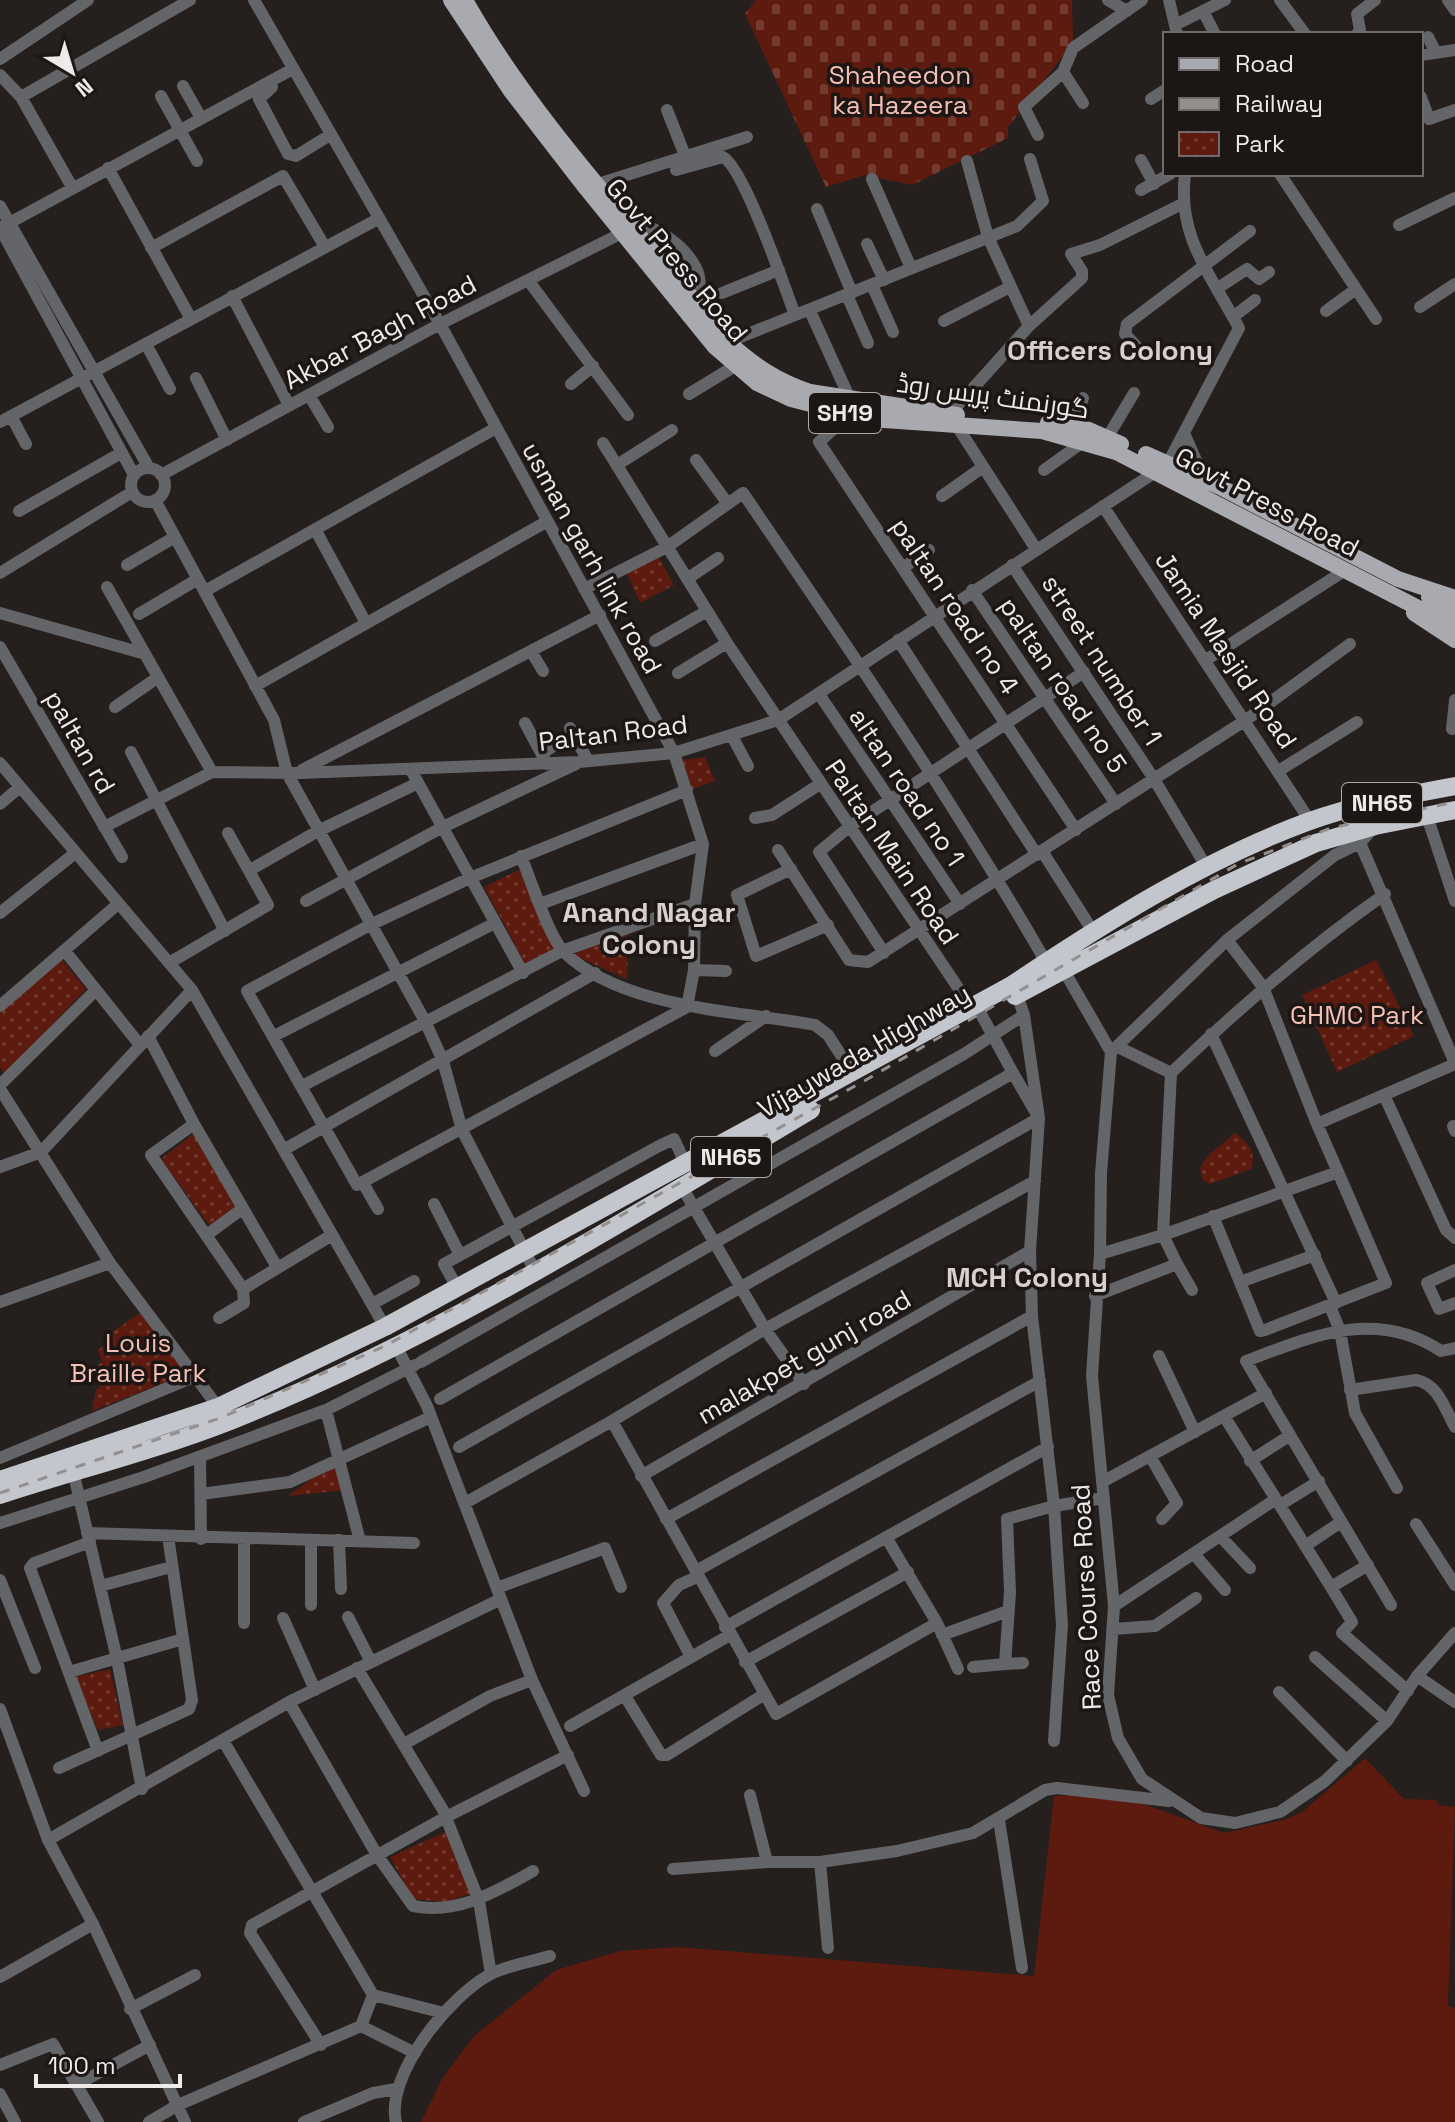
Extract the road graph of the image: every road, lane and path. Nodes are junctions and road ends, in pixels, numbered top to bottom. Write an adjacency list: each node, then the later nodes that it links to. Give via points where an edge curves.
1 (88, 0): 24 (street)
2 (190, 0): 31 (street)
3 (254, 0): 25 (street)
4 (451, 0): 64 (main road, Govt Press Road / SH19, via 507,87)
5 (465, 0): 53 (main road, SH19, via 528,94)
6 (1108, 0): 14 (street)
7 (1142, 0): 14 (street)
8 (1169, 0): 16 (street)
9 (1225, 0): 15 (street)
10 (1280, 0): 18 (street)
11 (1375, 0): 19 (street, via 1357,14)
12 (1448, 0): 13 (street)
13 (1455, 10)
14 (1127, 11): 26 (street, via 1073,48)
15 (1204, 13): 16 (street); 17 (street)
16 (1176, 30)
17 (1214, 32)
18 (1304, 32)
19 (1358, 32)
20 (1428, 37): 22 (street)
21 (1455, 50): 22 (street)
22 (1436, 53): 23 (street)
23 (1423, 55)
24 (0, 59)
25 (291, 70): 37 (street); 40 (street)
26 (1063, 72): 34 (street); 39 (street, via 1024,107)
27 (0, 75): 31 (street)
28 (183, 86): 37 (street)
29 (1163, 91): 32 (street)
30 (161, 96): 38 (street)
31 (21, 97): 55 (street)
32 (1151, 99)
33 (1423, 102): 36 (street, via 1429,119)
34 (1083, 103)
35 (667, 110): 42 (street)
36 (1455, 110)
37 (201, 118): 38 (street)
38 (179, 130): 45 (street); 47 (street)
39 (1038, 135)
40 (327, 137): 40 (street, via 291,156 261,94 291,77); 61 (street, usman garh link road)
41 (747, 137): 42 (street)
42 (686, 158): 53 (street)
43 (1030, 159): 66 (street, via 1043,201 1017,226)
44 (1141, 160): 54 (street)
45 (197, 161)
46 (967, 161): 66 (street)
47 (108, 168): 55 (street); 69 (street)
48 (676, 170): 72 (street, via 728,159)
49 (1167, 176): 54 (street)
50 (1185, 176): 58 (street)
51 (1281, 176): 79 (street)
52 (872, 179): 71 (street)
53 (598, 184): 64 (main road, SH19)
54 (1154, 184): 56 (street)
55 (72, 187): 63 (street)
56 (1141, 190)
57 (1455, 198): 62 (street)
58 (1182, 204): 70 (street, via 1190,239); 93 (street, via 1071,254 1082,278)
59 (0, 206): 63 (street)
60 (817, 209): 82 (street)
61 (378, 219): 68 (street); 92 (street, usman garh link road)
62 (1399, 225)
63 (4, 226): 101 (street); 103 (street)
64 (626, 228): 74 (street, Akbar Bagh Road); 95 (main road, SH19); 100 (main road, Govt Press Road / SH19)
65 (1250, 231): 70 (street)
66 (988, 237): 71 (street); 77 (street)
67 (867, 244): 76 (street)
68 (325, 247): 69 (street, via 283,176); 81 (street)
69 (151, 248): 89 (street)
70 (1204, 264): 78 (street); 98 (street, via 1127,324 1125,334)
71 (911, 268): 76 (street)
72 (779, 270): 80 (street); 87 (street)
73 (1269, 272): 78 (street, via 1259,279 1247,269)
74 (528, 280): 92 (street, Akbar Bagh Road); 99 (street)
75 (1455, 284): 84 (street)
76 (877, 287): 82 (street); 94 (street)
77 (1010, 287): 91 (street); 93 (street)
78 (1218, 288): 88 (street)
79 (1356, 289): 86 (street); 90 (street)
80 (722, 293)
81 (232, 296): 89 (street); 110 (street)
82 (850, 298): 85 (street); 96 (street)
83 (1255, 300): 88 (street)
84 (1420, 307)
85 (810, 311): 87 (street); 111 (street)
86 (1326, 311)
87 (795, 315): 95 (street)
88 (1233, 317): 119 (street, via 1239,328)
89 (191, 319): 97 (street)
90 (1376, 319)
91 (944, 321)
92 (440, 324): 108 (street, Akbar Bagh Road); 117 (street, usman garh link road)
93 (1029, 326): 114 (street)
94 (893, 332)
95 (728, 342): 111 (main road, SH19, via 787,384)
96 (868, 343)
97 (146, 344): 101 (street); 105 (street)
98 (1140, 350)
99 (593, 366): 104 (street); 112 (street)
100 (735, 366): 107 (street); 111 (main road, Govt Press Road / SH19, via 791,399)
101 (94, 372): 103 (street); 131 (street)
102 (196, 378): 121 (street)
103 (81, 379): 113 (street); 125 (street)
104 (571, 384)
105 (170, 389)
106 (1134, 393): 120 (street)
107 (689, 394)
108 (309, 395): 110 (street, Akbar Bagh Road); 115 (street)
109 (1083, 398): 116 (street)
110 (289, 405): 121 (street, Akbar Bagh Road)
111 (850, 406): 114 (main road, Govt Press Road / SH19); 149 (street, paltan road no 4, via 819,442)
112 (628, 415)
113 (6, 419): 124 (street)
114 (953, 420): 116 (main road, گورنمنٹ پریس روڈ / SH19); 122 (main road, Govt Press Road / SH19, via 1042,431); 128 (street)
115 (328, 427)
116 (1072, 427): 120 (main road, گورنمنٹ پریس روڈ / SH19)
117 (496, 428): 140 (street, usman garh link road); 141 (street)
118 (672, 430): 127 (street)
119 (1184, 433): 129 (street); 133 (street)
120 (1107, 438): 129 (main road, گورنمنٹ پریس روڈ / SH19)
121 (227, 440): 131 (street, Akbar Bagh Road)
122 (1083, 442): 129 (main road, Govt Press Road / SH19); 130 (street)
123 (603, 443): 127 (street, Paltan Main Road)
124 (26, 444)
125 (121, 453): 132 (street); 139 (street)
126 (696, 460): 137 (street)
127 (617, 465): 143 (street, Paltan Main Road)
128 (983, 467): 135 (street); 144 (street)
129 (1162, 467): 133 (main road, گورنمنٹ پریس روڈ / SH19); 138 (street, Paltan Road); 150 (main road, Govt Press Road / SH19)
130 (1044, 470)
131 (155, 472): 132 (street, Akbar Bagh Road); 136 (street, via 164,489)
132 (134, 475): 134 (street)
133 (1205, 481): 153 (main road, گورنمنٹ پریس روڈ / SH19)
134 (132, 492): 136 (street, via 139,500); 151 (street)
135 (942, 496)
136 (155, 500): 142 (street)
137 (728, 504): 143 (street); 177 (street, via 743,493)
138 (1103, 506): 144 (street, Paltan Road); 176 (street, Jamia Masjid Road)
139 (19, 511)
140 (546, 522): 156 (street, usman garh link road); 166 (street)
141 (315, 529): 154 (street); 166 (street)
142 (175, 537): 147 (street); 154 (street)
143 (667, 547): 152 (street, Paltan Main Road); 156 (street)
144 (1036, 549): 148 (street, Paltan Road)
145 (929, 550): 149 (street)
146 (718, 558): 152 (street)
147 (127, 565)
148 (1012, 565): 157 (street, Paltan Road); 179 (street, street number 1)
149 (904, 567): 164 (street, paltan road no 4)
150 (1344, 571): 158 (main road, Govt Press Road / SH19); 176 (street)
151 (0, 573)
152 (687, 579): 160 (street, Paltan Main Road)
153 (1412, 584): 159 (main road, گورنمنٹ پریس روڈ / SH19); 161 (main road, SH19)
154 (201, 585): 163 (street); 182 (street)
155 (107, 587): 175 (street)
156 (584, 589): 165 (street, usman garh link road)
157 (972, 590): 164 (street, Paltan Road); 184 (street, paltan road no 5)
158 (1392, 594): 167 (main road, SH19); 169 (main road, SH19)
159 (1455, 598)
160 (707, 611): 170 (street); 171 (street, Paltan Main Road)
161 (1455, 612)
162 (0, 613): 175 (street)
163 (139, 614)
164 (936, 614): 168 (street, Paltan Road); 191 (street, paltan road no 4)
165 (600, 615): 174 (street); 197 (street, usman garh link road)
166 (366, 623): 182 (street)
167 (1455, 627)
168 (898, 640): 177 (street, Paltan Road); 195 (street)
169 (1455, 640)
170 (655, 641)
171 (727, 643): 180 (street); 187 (street, Paltan Main Road)
172 (1350, 644): 188 (street)
173 (0, 647): 223 (street, paltan rd)
174 (531, 651): 178 (street); 206 (street)
175 (142, 653): 181 (street)
176 (1206, 660): 188 (street, Jamia Masjid Road)
177 (860, 665): 183 (street, Paltan Road); 207 (street)
178 (543, 671)
179 (1084, 672): 184 (street); 208 (street, street number 1)
180 (678, 673)
181 (157, 678): 186 (street); 205 (street)
182 (255, 686): 206 (street)
183 (819, 694): 187 (street, Paltan Road); 215 (street, altan road no 1)
184 (1045, 698): 191 (street); 217 (street, paltan road no 5)
185 (1455, 700): 192 (street)
186 (115, 707)
187 (778, 720): 193 (street, Paltan Road); 210 (street, Paltan Main Road)
188 (1246, 720): 204 (street, Jamia Masjid Road); 208 (street)
189 (1357, 722): 204 (street)
190 (525, 723): 198 (street)
191 (1007, 723): 195 (street); 226 (street, paltan road no 4)
192 (1452, 729)
193 (732, 736): 197 (street, Paltan Road); 202 (street)
194 (564, 737): 198 (street); 199 (street); 201 (street)
195 (968, 749): 207 (street); 232 (street)
196 (131, 752): 214 (street)
197 (674, 753): 199 (street, Paltan Road); 213 (street, usman garh link road)
198 (544, 758): 201 (street, Paltan Road); 203 (street, Paltan Road)
199 (583, 761): 201 (street, Paltan Road); 224 (street)
200 (0, 763): 212 (street)
201 (565, 763)
202 (748, 766)
203 (411, 770): 206 (street, Paltan Road); 209 (street)
204 (1280, 770): 221 (street, Jamia Masjid Road)
205 (212, 772): 206 (street, Paltan Road); 214 (street, Paltan Road)
206 (294, 773): 227 (street)
207 (930, 774): 215 (street); 241 (street)
208 (1154, 779): 217 (street); 236 (street, street number 1)
209 (418, 783): 224 (street); 227 (street)
210 (820, 784): 220 (street, via 772,815); 225 (street, Paltan Main Road)
211 (1455, 786): 221 (highway, NH65)
212 (20, 787): 216 (street); 233 (street)
213 (687, 790): 230 (street, usman garh link road); 234 (street)
214 (159, 800): 223 (street, Paltan Road); 253 (street)
215 (888, 801): 225 (street); 248 (street, altan road no 1)
216 (0, 804)
217 (1116, 804): 226 (street)
218 (1455, 810): 219 (highway, Vijaywada Highway / NH65)
219 (1427, 816): 222 (highway, Vijaywada Highway / NH65); 244 (street)
220 (755, 818)
221 (1310, 821): 236 (highway, NH65)
222 (1375, 826): 229 (street); 261 (highway, Vijaywada Highway / NH65, via 1316,843)
223 (104, 827): 235 (street, paltan rd)
224 (443, 827): 239 (street); 240 (street)
225 (849, 827): 254 (street, Paltan Main Road); 259 (street, via 818,855)
226 (1076, 830): 232 (street)
227 (318, 831): 238 (street); 240 (street)
228 (228, 833): 238 (street)
229 (1360, 843): 242 (street); 256 (street, via 1335,855)
230 (703, 844): 246 (street); 247 (street, usman garh link road)
231 (778, 850): 237 (street)
232 (1040, 853): 241 (street); 255 (street)
233 (74, 854): 245 (street); 249 (street)
234 (521, 856): 239 (street); 246 (street)
235 (122, 857)
236 (1207, 868): 255 (highway, Vijaywada Highway / NH65)
237 (791, 869): 252 (street); 252 (street, via 737,895 756,956)
238 (250, 870): 253 (street, via 268,905)
239 (470, 878): 250 (street); 251 (street)
240 (345, 879): 243 (street); 251 (street)
241 (998, 880): 248 (street); 261 (street)
242 (1385, 894): 267 (street); 284 (street)
243 (306, 901)
244 (1455, 901)
245 (118, 904): 257 (street); 260 (street)
246 (540, 904): 258 (street)
247 (695, 904): 258 (street); 262 (street, usman garh link road)
248 (960, 904): 254 (street)
249 (0, 913)
250 (495, 923): 264 (street); 265 (street)
251 (370, 925): 264 (street); 278 (street, via 247,991)
252 (828, 925): 259 (street, via 855,963)
253 (225, 931): 260 (street)
254 (919, 931): 259 (street); 273 (street, Paltan Main Road)
255 (1094, 933): 261 (highway, Vijaywada Highway / NH65)
256 (1227, 940): 267 (street); 281 (street)
257 (65, 951): 269 (street); 271 (street)
258 (562, 951): 265 (street); 266 (street)
259 (884, 953)
260 (169, 963): 268 (street)
261 (1054, 966): 270 (highway, Vijaywada Highway / NH65); 273 (highway, Vijaywada Highway / NH65); 281 (street)
262 (694, 970): 263 (street); 272 (street, usman garh link road)
263 (726, 971)
264 (396, 973): 276 (street); 278 (street)
265 (523, 973): 276 (street)
266 (595, 973): 272 (street); 283 (street)
267 (1263, 987): 277 (street); 293 (street)
268 (192, 990): 280 (street); 296 (street)
269 (95, 991): 280 (street); 289 (street)
270 (1017, 995): 273 (highway, Vijaywada Highway / NH65); 274 (street)
271 (0, 1006)
272 (687, 1007): 275 (street); 295 (street)
273 (976, 1011): 279 (street, Paltan Main Road); 287 (highway, Vijaywada Highway / NH65); 303 (highway, Vijaywada Highway / NH65)
274 (1024, 1015): 279 (street); 291 (street)
275 (766, 1016): 282 (street); 287 (street, via 815,1025 828,1035)
276 (425, 1021): 283 (street); 288 (street)
277 (1211, 1034): 286 (street); 304 (street)
278 (274, 1036): 288 (street)
279 (995, 1036): 285 (street, Paltan Main Road); 306 (street)
280 (144, 1041): 292 (street); 297 (street)
281 (1115, 1049): 286 (street); 318 (street, Race Course Road, via 1101,1173)
282 (715, 1051)
283 (443, 1061): 294 (street); 295 (street)
284 (1455, 1063): 290 (street)
285 (1013, 1073): 291 (street, Paltan Main Road); 315 (street)
286 (1171, 1073): 313 (street)
287 (853, 1074): 298 (highway, Vijaywada Highway / NH65)
288 (302, 1086): 294 (street)
289 (0, 1087): 297 (street)
290 (1384, 1095): 293 (street); 314 (street, via 1446,1230)
291 (1039, 1118): 301 (street); 328 (street)
292 (194, 1124): 307 (street); 311 (street, via 151,1155)
293 (1317, 1124): 300 (street)
294 (324, 1128): 296 (street); 302 (street, via 357,1185)
295 (462, 1130): 302 (street); 310 (street)
296 (285, 1149): 312 (street)
297 (41, 1152): 299 (street); 321 (street)
298 (686, 1165): 310 (street, via 674,1139); 317 (highway, Vijaywada Highway / NH65)
299 (0, 1167)
300 (1338, 1172): 304 (street); 336 (street, via 1386,1283)
301 (1035, 1181): 316 (street); 340 (street)
302 (363, 1183): 308 (street)
303 (682, 1187): 306 (street); 325 (highway, Vijaywada Highway / NH65)
304 (1286, 1191): 309 (street); 320 (street)
305 (434, 1204): 319 (street)
306 (694, 1205): 315 (street); 347 (street)
307 (242, 1209): 311 (street); 323 (street)
308 (378, 1209)
309 (1213, 1216): 313 (street); 327 (street)
310 (512, 1227): 317 (street); 319 (street)
311 (208, 1234): 329 (street)
312 (332, 1235): 323 (street); 335 (street)
313 (1163, 1235): 318 (street); 322 (street)
314 (1455, 1238)
315 (716, 1243): 328 (street); 353 (street)
316 (1030, 1251): 337 (street); 350 (street, malakpet gunj road)
317 (526, 1253): 325 (street); 330 (highway, Vijaywada Highway / NH65)
318 (1100, 1254): 332 (street, Race Course Road)
319 (460, 1255): 330 (street, via 444,1264)
320 (1315, 1255): 327 (street); 336 (street)
321 (110, 1263): 333 (street); 348 (street)
322 (1177, 1264): 331 (street); 332 (street)
323 (277, 1267): 329 (street)
324 (1455, 1270): 334 (street, via 1427,1283 1439,1309)
325 (535, 1271): 343 (highway, Vijaywada Highway / NH65)
326 (414, 1281): 335 (street)
327 (1240, 1282): 341 (street, via 1260,1331)
328 (741, 1286): 340 (street); 362 (street)
329 (243, 1289): 338 (street, via 244,1303)
330 (458, 1289): 339 (highway, Vijaywada Highway / NH65)
331 (1192, 1290)
332 (1095, 1296): 373 (street, Race Course Road, via 1092,1376)
333 (0, 1302)
334 (1455, 1303)
335 (372, 1304): 339 (street)
336 (1333, 1304): 341 (street); 342 (street)
337 (1032, 1316): 349 (street); 382 (street)
338 (219, 1318)
339 (385, 1327): 354 (highway, Vijaywada Highway / NH65)
340 (765, 1329): 350 (street); 358 (street)
341 (1265, 1330): 345 (street)
342 (1340, 1331): 344 (street, via 1395,1332 1421,1337 1441,1351); 345 (street); 351 (street)
343 (395, 1344): 347 (street); 369 (highway, Vijaywada Highway / NH65, via 229,1421)
344 (1455, 1348)
345 (1272, 1351): 352 (street, via 1246,1361)
346 (1159, 1356): 360 (street)
347 (415, 1365): 355 (street); 357 (street)
348 (196, 1376): 354 (street); 366 (street)
349 (1040, 1381): 363 (street); 403 (street)
350 (804, 1384): 370 (street, malakpet gunj road)
351 (1350, 1390): 359 (street, via 1427,1382); 374 (street, via 1359,1423)
352 (1266, 1393): 356 (street); 361 (street)
353 (440, 1399)
354 (218, 1407): 371 (highway, Vijaywada Highway / NH65)
355 (326, 1410): 365 (street); 367 (street)
356 (1224, 1416): 360 (street); 368 (street)
357 (431, 1417): 367 (street); 380 (street)
358 (612, 1421): 370 (street); 380 (street)
359 (1455, 1427)
360 (1195, 1432): 364 (street)
361 (1289, 1436): 368 (street); 372 (street)
362 (459, 1447)
363 (1048, 1447): 381 (street); 389 (street)
364 (1150, 1456): 373 (street); 383 (street, via 1177,1503)
365 (200, 1457): 375 (street); 377 (street)
366 (0, 1458)
367 (338, 1459): 375 (street, via 290,1482); 393 (street)
368 (1250, 1461): 379 (street)
369 (73, 1471): 376 (highway, Vijaywada Highway / NH65); 377 (street)
370 (641, 1476): 382 (street)
371 (0, 1480)
372 (1319, 1481): 379 (street); 384 (street)
373 (1102, 1482): 378 (street, Race Course Road)
374 (1397, 1488)
375 (201, 1494): 391 (street)
376 (0, 1495)
377 (79, 1496): 385 (street); 390 (street)
378 (1104, 1498): 381 (street); 415 (street, Race Course Road)
379 (1278, 1502): 388 (street); 396 (street)
380 (465, 1503): 411 (street)
381 (1054, 1506): 416 (street, via 1007,1519); 450 (street, via 1062,1625)
382 (666, 1519): 403 (street)
383 (1162, 1519)
384 (1341, 1522): 396 (street); 399 (street)
385 (0, 1523)
386 (1416, 1524): 405 (street)
387 (168, 1536): 390 (street); 391 (street); 400 (street)
388 (1220, 1536): 398 (street); 401 (street)
389 (886, 1537): 402 (street); 422 (street)
390 (89, 1538): 406 (street); 436 (street, via 30,1568)
391 (201, 1539): 392 (street)
392 (244, 1539): 395 (street); 419 (street)
393 (360, 1541): 394 (street); 397 (street)
394 (414, 1543)
395 (311, 1546): 397 (street); 413 (street)
396 (1305, 1546): 408 (street)
397 (339, 1549): 409 (street)
398 (1194, 1554): 410 (street); 415 (street)
399 (1368, 1565): 408 (street); 414 (street)
400 (171, 1567): 406 (street); 424 (street)
401 (1250, 1568)
402 (908, 1572): 420 (street); 429 (street)
403 (697, 1574): 422 (street); 425 (street, via 663,1603)
404 (0, 1580): 433 (street)
405 (1455, 1585)
406 (100, 1586): 427 (street)
407 (621, 1587): 411 (street, via 605,1548)
408 (1331, 1587): 440 (street, via 1352,1622 1342,1633)
409 (341, 1589)
410 (1225, 1590)
411 (499, 1593): 428 (street); 438 (street)
412 (1196, 1598): 421 (street, via 1155,1626)
413 (311, 1605)
414 (1391, 1605)
415 (1114, 1606): 421 (street, Race Course Road)
416 (1008, 1611): 420 (street); 431 (street)
417 (348, 1617): 428 (street)
418 (283, 1618): 439 (street)
419 (244, 1623)
420 (939, 1629): 435 (street); 442 (street, via 776,1714)
421 (1113, 1629): 461 (street, Race Course Road, via 1108,1695 1118,1738 1142,1779)
422 (728, 1631): 425 (street); 429 (street)
423 (1455, 1633): 437 (street, Race Course Road)
424 (183, 1639): 427 (street); 449 (street, via 189,1709)
425 (691, 1657): 443 (street)
426 (1315, 1657): 447 (street)
427 (117, 1659): 436 (street); 449 (street)
428 (371, 1662): 434 (street)
429 (745, 1662): 442 (street)
430 (1023, 1663): 431 (street)
431 (1005, 1664): 432 (street)
432 (973, 1667)
433 (35, 1668)
434 (357, 1668): 439 (street); 453 (street)
435 (958, 1669)
436 (69, 1672): 454 (street)
437 (1417, 1676): 440 (street, Race Course Road); 445 (street)
438 (532, 1680): 453 (street, via 490,1696); 455 (street)
439 (315, 1690): 444 (street)
440 (1408, 1691): 447 (street, Race Course Road)
441 (1279, 1692): 456 (street)
442 (763, 1695): 443 (street, via 667,1755 661,1755)
443 (625, 1696): 448 (street)
444 (289, 1702): 451 (street); 465 (street)
445 (1455, 1702)
446 (0, 1709): 452 (street)
447 (1387, 1721): 456 (street, Race Course Road)
448 (570, 1726)
449 (132, 1734): 454 (street); 458 (street)
450 (1054, 1741)
451 (224, 1742): 458 (street); 470 (street)
452 (6, 1744): 464 (street)
453 (404, 1744): 462 (street)
454 (98, 1751): 457 (street)
455 (568, 1755): 459 (street); 462 (street)
456 (1347, 1761): 461 (street, Race Course Road, via 1280,1812 1235,1823 1201,1818)
457 (59, 1768)
458 (142, 1789): 464 (street)
459 (584, 1791)
460 (750, 1795): 466 (street)
461 (1172, 1801): 463 (street, via 1057,1788 1045,1790)
462 (446, 1817): 465 (street); 471 (street)
463 (999, 1820): 467 (street, via 973,1833 897,1851); 475 (street)
464 (48, 1840): 472 (street)
465 (377, 1855): 470 (street); 471 (street, via 413,1906 433,1910)
466 (767, 1862): 467 (street); 468 (street)
467 (820, 1862): 473 (street)
468 (673, 1869)
469 (533, 1871): 471 (street)
470 (313, 1890): 479 (street); 484 (street, via 249,1930)
471 (479, 1901): 476 (street)
472 (93, 1924): 478 (street); 480 (street)
473 (828, 1948)
474 (550, 1956): 476 (street)
475 (1022, 1968)
476 (491, 1974): 481 (street)
477 (195, 1975): 480 (street)
478 (0, 1977)
479 (373, 1995): 481 (street); 482 (street)
480 (130, 2009): 483 (street)
481 (444, 2013): 485 (street)
482 (361, 2026): 484 (street); 485 (street)
483 (150, 2045): 487 (street); 490 (street)
484 (321, 2045): 490 (street)
485 (415, 2053): 488 (street)
486 (0, 2065): 487 (street, via 53,2044)
487 (76, 2085): 492 (street)
488 (396, 2089): 495 (street, via 373,2093); 496 (street)
489 (0, 2094): 491 (street)
490 (178, 2105): 493 (street); 494 (street)
491 (15, 2122)
492 (98, 2122)
493 (149, 2122)
494 (185, 2122)
495 (304, 2122)
496 (396, 2122)

